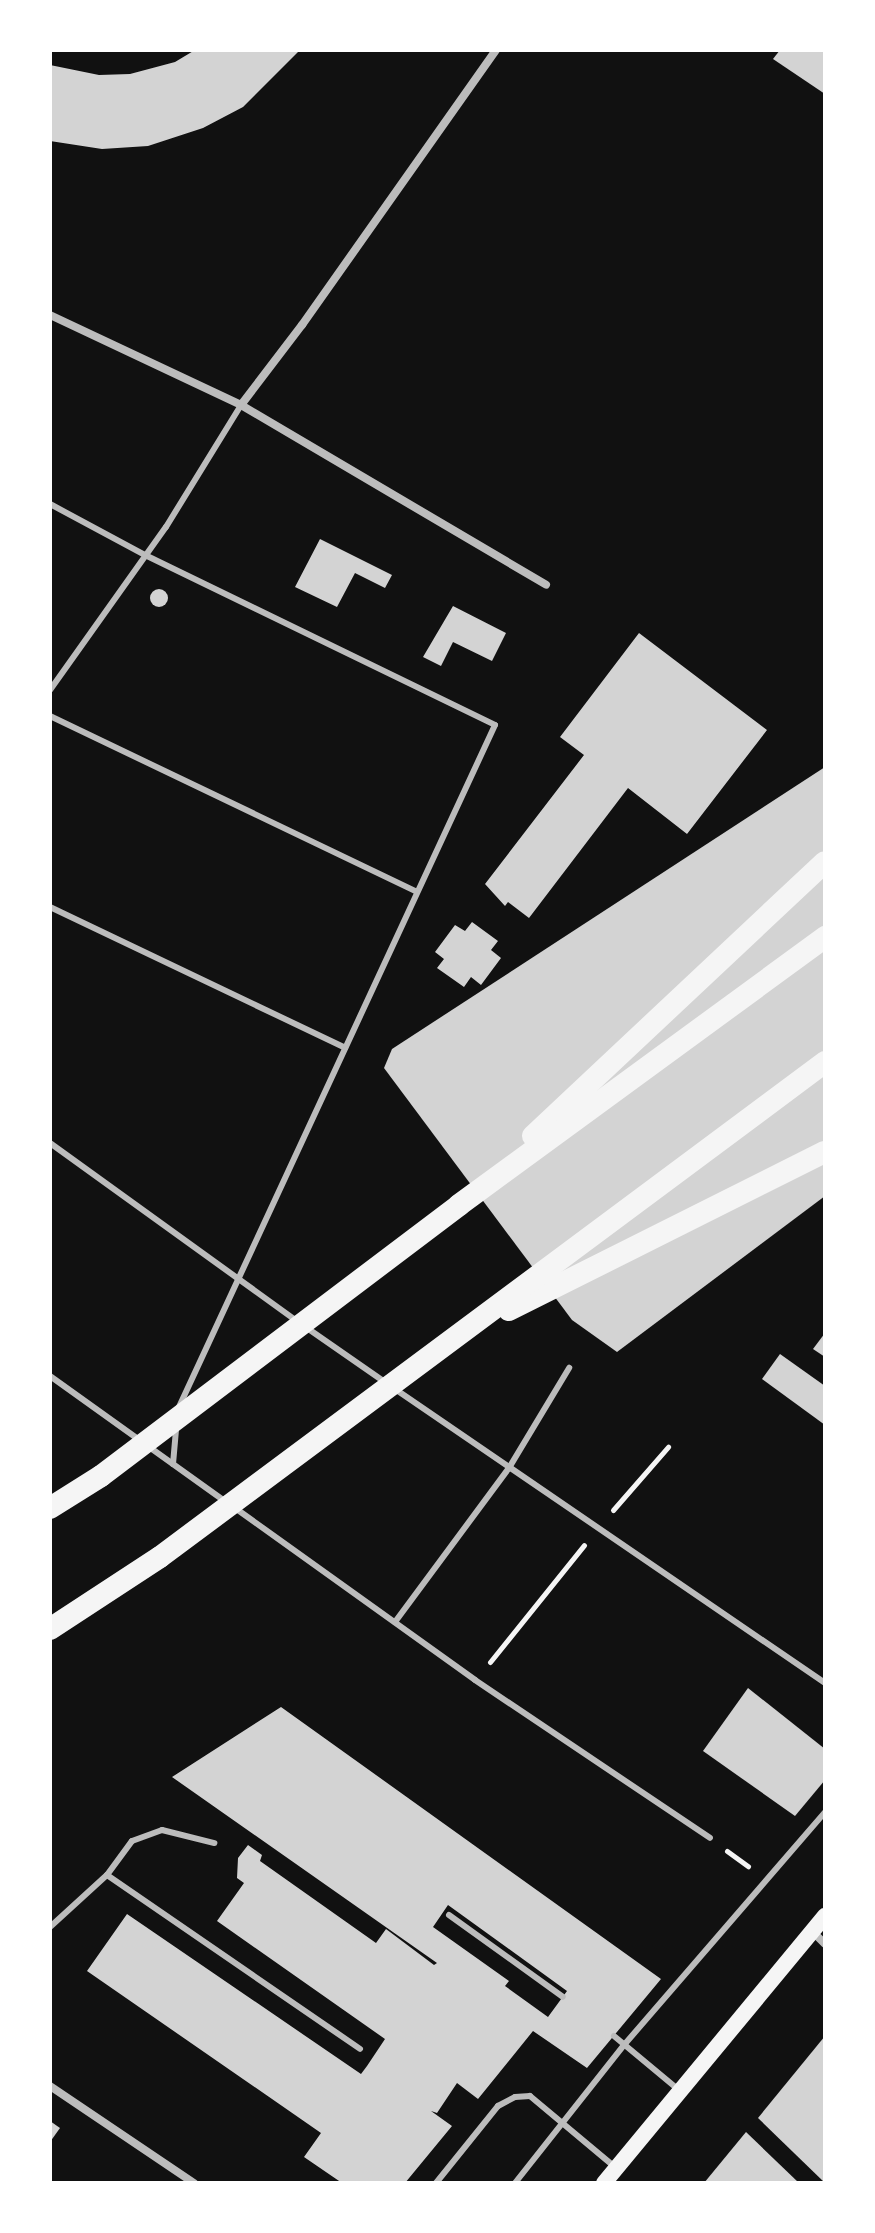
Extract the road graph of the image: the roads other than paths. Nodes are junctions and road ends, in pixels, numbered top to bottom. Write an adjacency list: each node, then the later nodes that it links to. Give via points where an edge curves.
1 (496, 50): 3 (street)
2 (50, 315): 3 (street)
3 (241, 405): 5 (lane); 6 (street)
4 (50, 504): 5 (lane)
5 (145, 555): 7 (lane); 10 (lane, via 495,725)
6 (546, 585)
7 (50, 690)
8 (50, 716): 10 (lane)
9 (825, 862): 17 (highway)
10 (417, 892): 13 (lane)
11 (50, 907): 13 (lane)
12 (825, 937): 17 (highway)
13 (345, 1048): 18 (lane)
14 (825, 1062): 19 (highway)
15 (50, 1143): 18 (lane)
16 (825, 1152): 19 (highway)
17 (459, 1205): 24 (highway, via 101,1476)
18 (239, 1276): 22 (lane, via 178,1408); 23 (lane)
19 (458, 1336): 26 (highway, via 160,1557)
20 (569, 1368): 23 (lane)
21 (50, 1376): 22 (lane)
22 (173, 1464): 25 (lane)
23 (509, 1468): 25 (lane); 27 (lane)
24 (50, 1508)
25 (395, 1622): 29 (lane)
26 (50, 1629)
27 (825, 1683)
28 (825, 1812): 39 (lane)
29 (710, 1838)
30 (214, 1843): 31 (lane, via 162,1830 132,1841)
31 (107, 1875): 34 (lane); 40 (lane)
32 (449, 1915): 37 (lane)
33 (825, 1916): 35 (main road)
34 (50, 1927)
35 (812, 1932): 36 (street); 42 (main road)
36 (825, 1944)
37 (563, 1997)
38 (614, 2036): 39 (lane)
39 (624, 2045): 42 (lane); 43 (lane)
40 (360, 2049)
41 (50, 2086): 45 (street)
42 (680, 2091): 44 (main road)
43 (565, 2123): 44 (lane); 46 (lane, via 530,2096 515,2097 498,2106); 47 (lane)
44 (616, 2168): 48 (main road)
45 (194, 2183)
46 (436, 2183)
47 (515, 2183)
48 (604, 2183)

